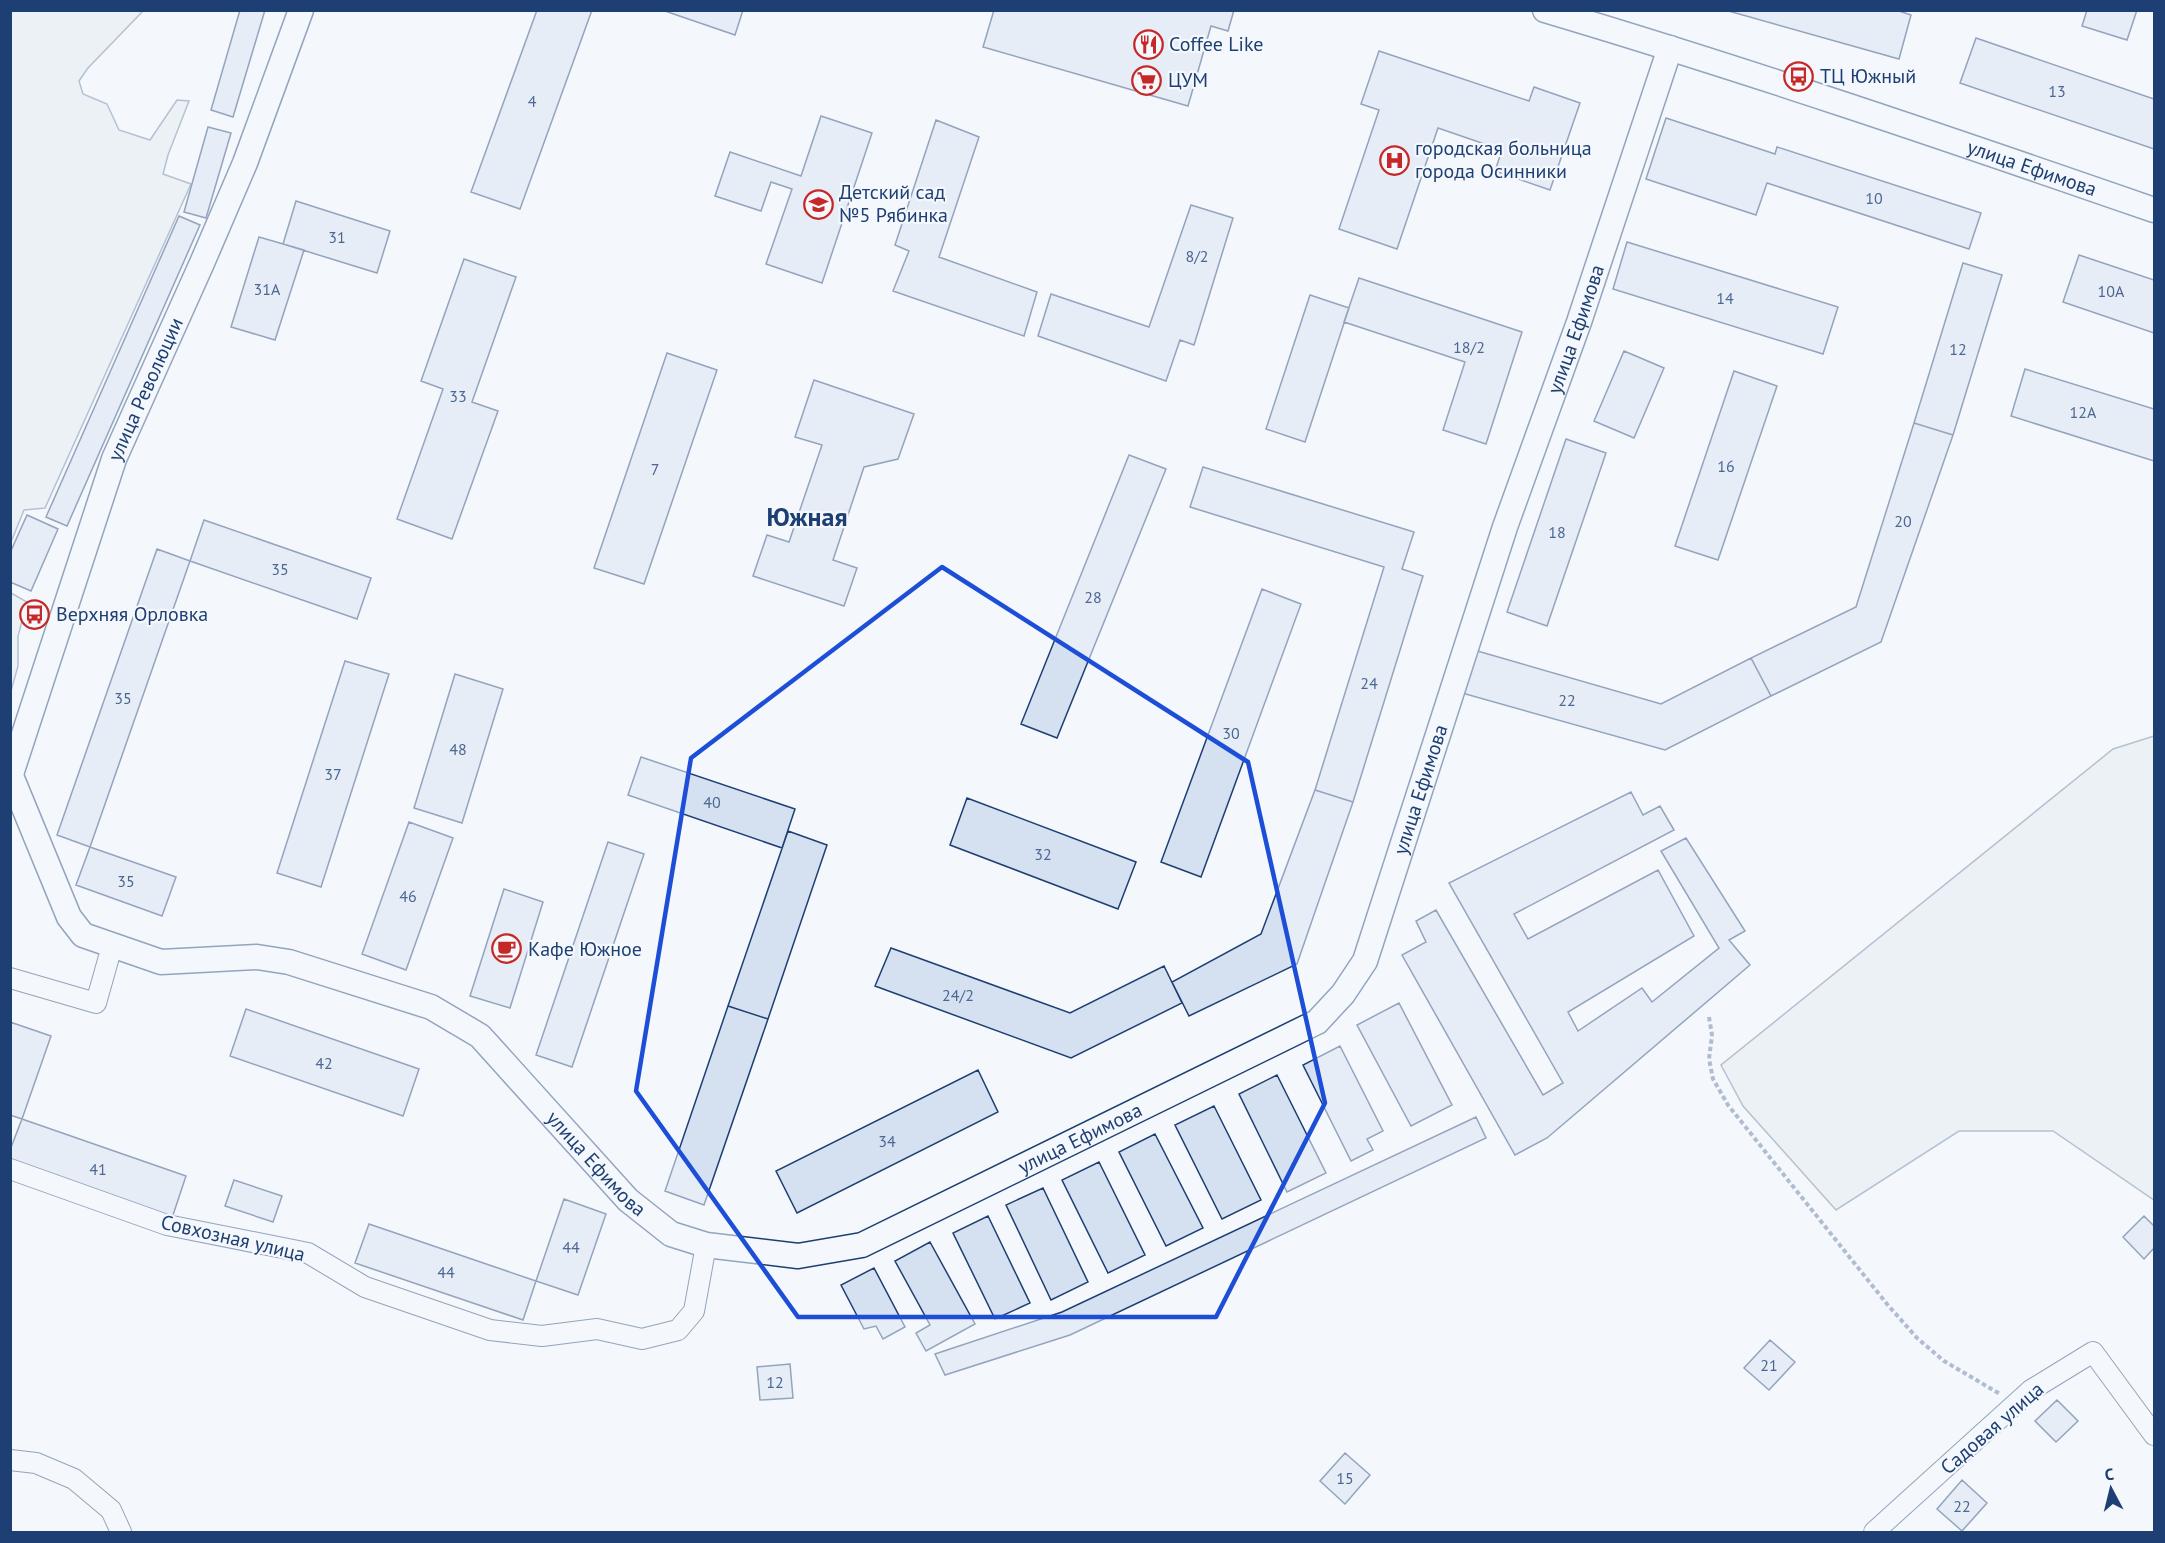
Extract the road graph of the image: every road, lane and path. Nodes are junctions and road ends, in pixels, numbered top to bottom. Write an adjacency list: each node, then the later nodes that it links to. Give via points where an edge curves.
1 (301, 10): 5 (street, улица Революции, via 244,163 114,459)
2 (1545, 10): 3 (street, улица Ефимова)
3 (1670, 48): 4 (street, улица Ефимова); 10 (street, улица Ефимова, via 1586,301 1505,526 1365,961 1343,994 1317,1022 862,1245 798,1256)
4 (2154, 210)
5 (11, 777): 6 (street, улица Ефимова, via 69,916 83,935)
6 (112, 946): 7 (street, via 96,1003); 10 (street, улица Ефимова, via 161,962 257,957 289,962 431,1007 480,1036 628,1200 671,1234)
7 (10, 978)
8 (1709, 1017): 11 (path, via 1712,1035 1708,1059 1713,1079 1728,1105 1917,1338 1944,1361)
9 (10, 1169): 10 (street, Совхозная улица, via 168,1225 308,1253 365,1287 490,1330 542,1336 597,1329 642,1339 678,1330 694,1311)
10 (706, 1245)
11 (2016, 1404): 12 (street, Садовая улица, via 2031,1390 2092,1352); 15 (street, Садовая улица)
12 (2154, 1435)
13 (10, 1460): 14 (street, via 36,1463 74,1479 111,1510)
14 (121, 1533)
15 (1874, 1533)

